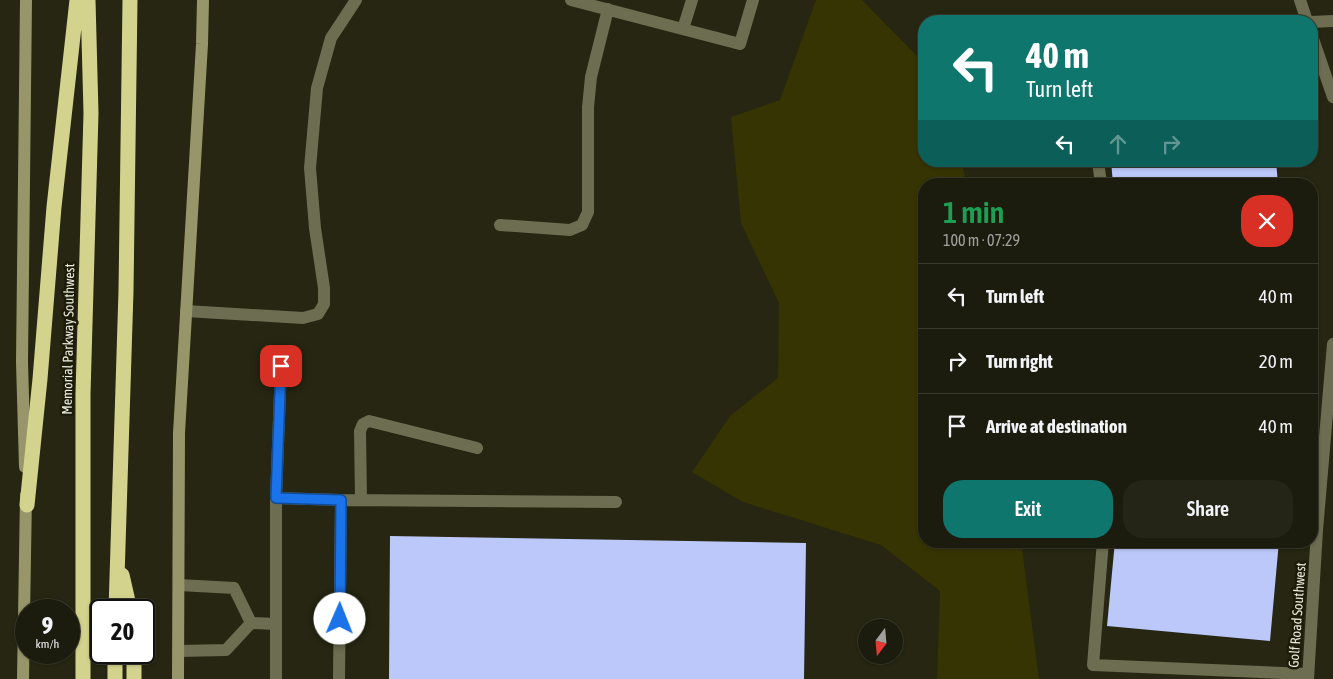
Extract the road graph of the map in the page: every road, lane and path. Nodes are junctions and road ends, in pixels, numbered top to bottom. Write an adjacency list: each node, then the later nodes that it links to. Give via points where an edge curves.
1 (26, 0): 27 (main road, via 22,362)
2 (76, 0): 27 (highway)
3 (88, 0): 42 (highway, Memorial Parkway Southwest, via 91,113 83,394)
4 (130, 0): 31 (highway, via 126,291)
5 (203, 0): 19 (main road)
6 (356, 0): 19 (street, via 331,38 317,88 310,168 324,304 318,314 303,318)
7 (571, 0): 11 (street)
8 (692, 0): 15 (street)
9 (753, 0): 15 (street, via 740,44)
10 (1300, 0): 12 (street)
11 (608, 9): 15 (street); 18 (street, via 591,77 588,212 582,225 570,230)
12 (1305, 15)
13 (1333, 21): 14 (street)
14 (1318, 22)
15 (683, 29)
16 (1318, 53): 17 (street)
17 (1333, 97)
18 (500, 225)
19 (186, 311): 32 (main road, via 179,433)
20 (1333, 344): 28 (street, Golf Road Southwest)
21 (281, 366): 23 (street)
22 (476, 448): 25 (street, via 370,421 363,424 360,431)
23 (276, 498): 24 (street); 36 (street)
24 (341, 500): 25 (street); 47 (street)
25 (361, 500): 26 (street)
26 (616, 502)
27 (27, 505): 41 (main road)
28 (1318, 518)
29 (1102, 548): 40 (street, via 1093,665)
30 (1316, 548): 40 (street, Golf Road Southwest)
31 (117, 550): 33 (highway); 34 (highway)
32 (179, 585): 35 (street, via 234,588); 37 (main road)
33 (116, 599)
34 (128, 599)
35 (251, 623): 36 (street); 37 (street, via 226,650)
36 (276, 624): 46 (street)
37 (179, 651): 45 (main road)
38 (115, 664): 43 (highway)
39 (134, 664): 44 (highway)
40 (1308, 676)
41 (23, 679)
42 (83, 679)
43 (115, 679)
44 (134, 679)
45 (178, 679)
46 (276, 679)
47 (339, 679)

